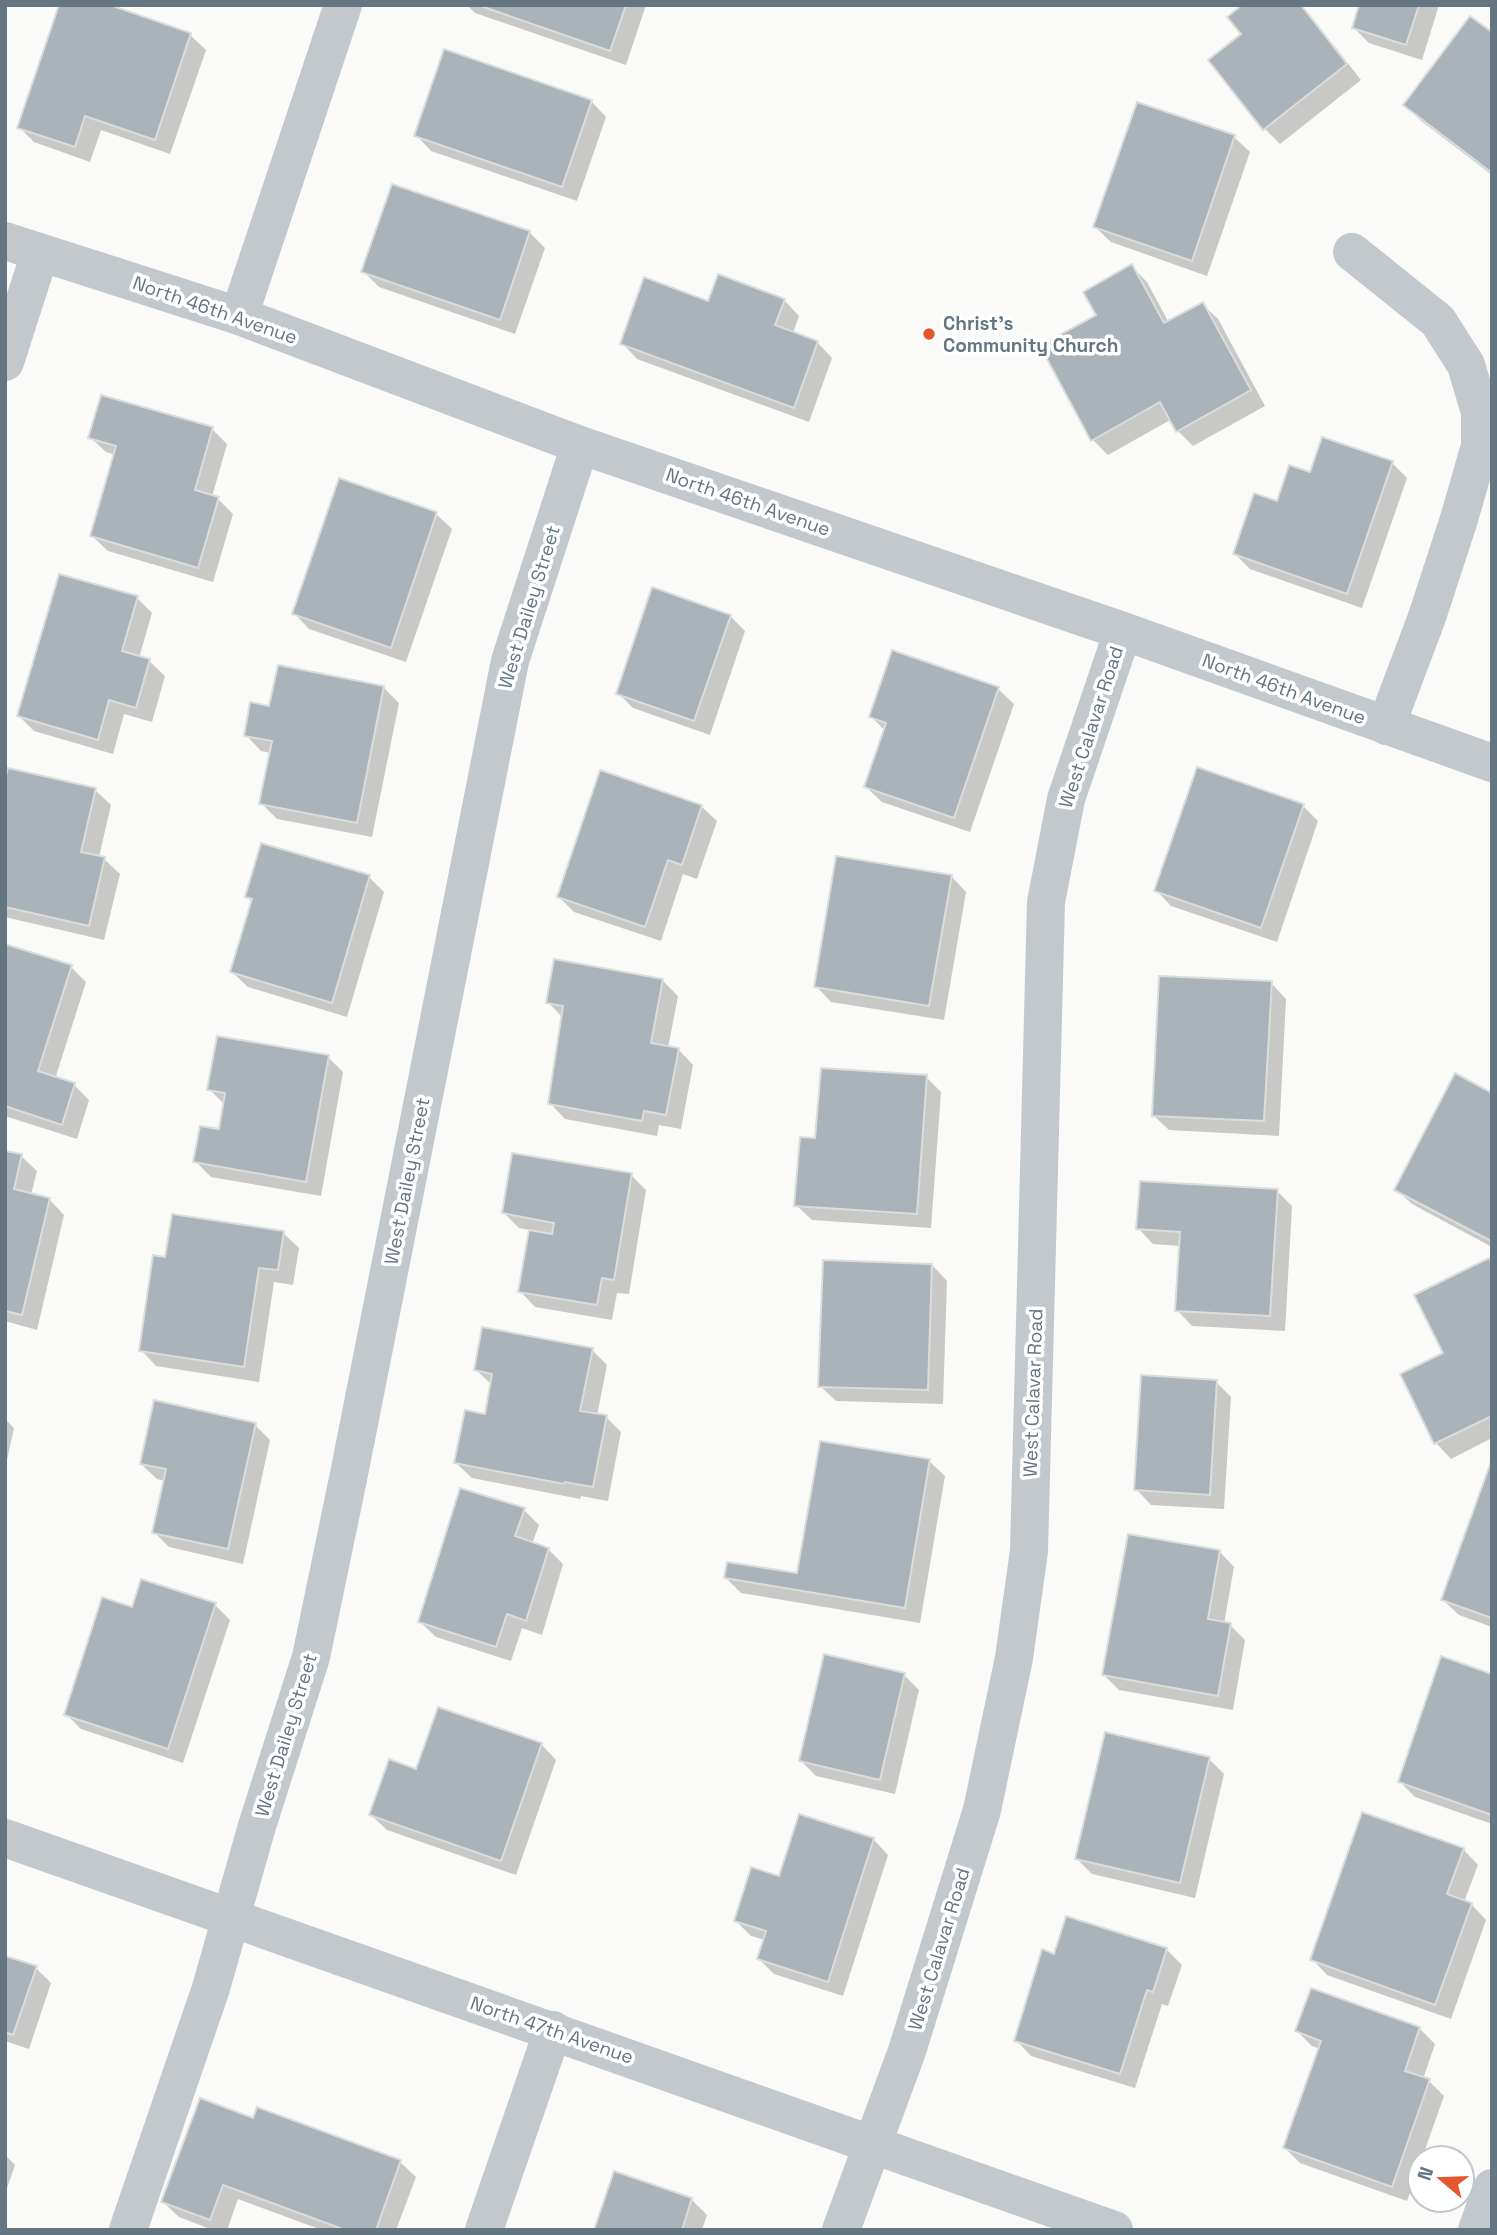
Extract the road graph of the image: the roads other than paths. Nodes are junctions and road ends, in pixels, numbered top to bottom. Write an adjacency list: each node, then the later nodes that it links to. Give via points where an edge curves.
1 (343, 5): 4 (street)
2 (23, 247): 4 (street, North 46th Avenue); 5 (street)
3 (1352, 252): 8 (street, via 1438,321 1466,365 1480,412 1480,446 1459,519)
4 (239, 316): 6 (street, North 46th Avenue)
5 (5, 362)
6 (580, 445): 7 (street, North 46th Avenue); 11 (street, West Dailey Street, via 510,661 311,1657)
7 (1123, 631): 8 (street, North 46th Avenue); 13 (street, West Calavar Road, via 1066,799 1046,902 1029,1551 1014,1658 982,1810)
8 (1386, 726): 9 (street, North 46th Avenue)
9 (1492, 763)
10 (5, 1838): 11 (street, North 47th Avenue)
11 (231, 1918): 12 (street, North 47th Avenue); 15 (street)
12 (553, 2030): 13 (street, North 47th Avenue); 16 (street)
13 (873, 2144): 17 (street); 18 (street, North 47th Avenue)
14 (1492, 2188): 19 (street)
15 (128, 2230)
16 (484, 2230)
17 (841, 2230)
18 (1114, 2230)
19 (1478, 2230)

